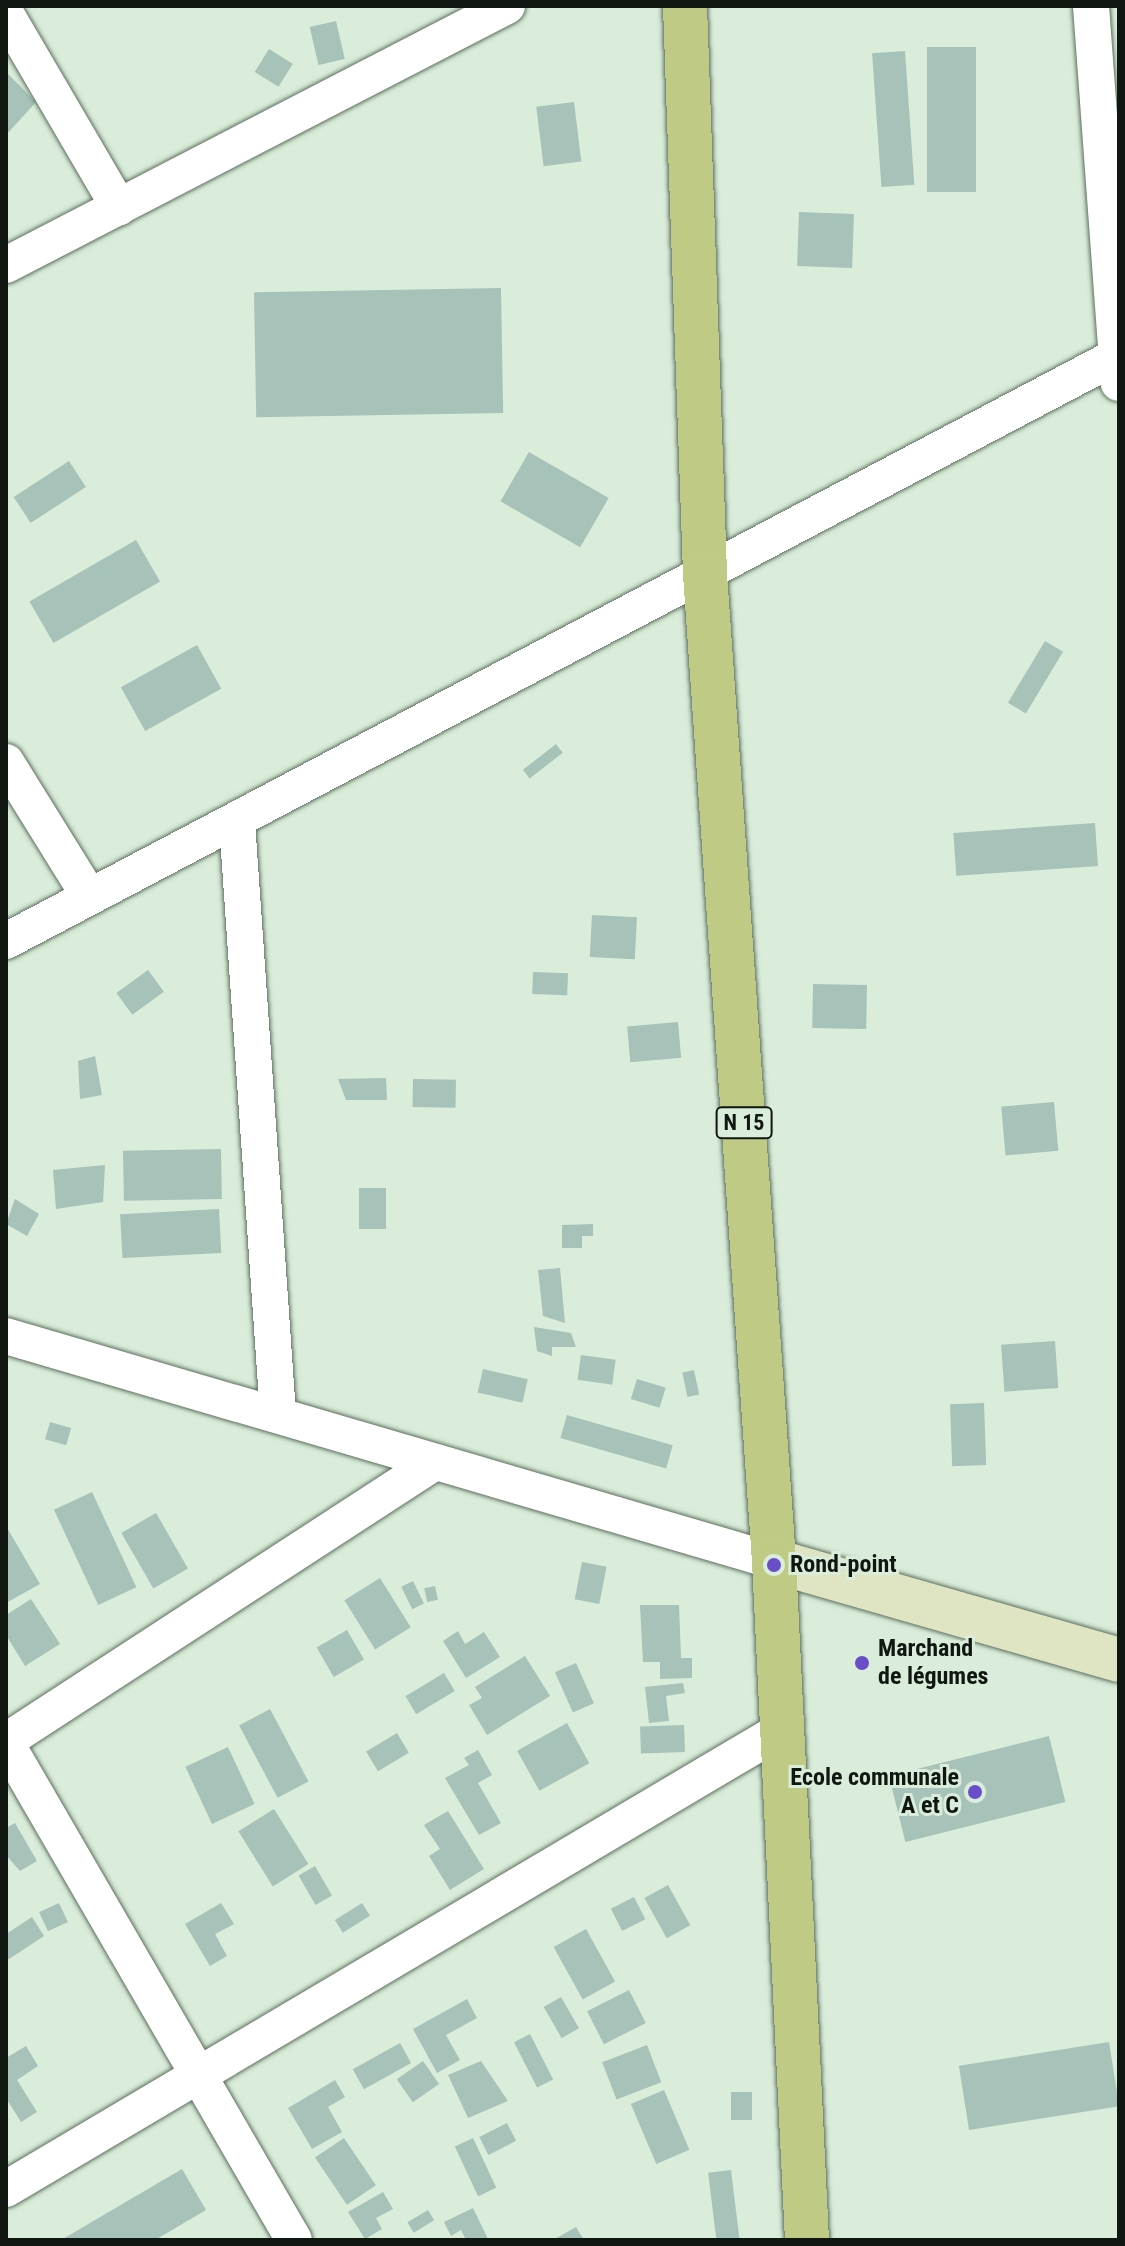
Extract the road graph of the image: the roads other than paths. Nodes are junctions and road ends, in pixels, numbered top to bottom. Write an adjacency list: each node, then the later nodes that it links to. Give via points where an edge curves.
1 (507, 6): 5 (street)
2 (685, 6): 9 (main road, N 15)
3 (1091, 6): 8 (street)
4 (6, 14): 6 (street)
5 (467, 14): 6 (street)
6 (119, 207): 7 (street)
7 (6, 265)
8 (1118, 365): 9 (street)
9 (705, 574): 11 (street); 17 (main road, N 15)
10 (6, 762): 12 (street)
11 (237, 822): 12 (street); 15 (street)
12 (89, 896): 13 (street)
13 (6, 941)
14 (6, 1336): 15 (street)
15 (278, 1415): 16 (street)
16 (435, 1462): 17 (street); 20 (street)
17 (774, 1561): 18 (main road); 19 (main road, N 15)
18 (1119, 1660)
19 (783, 1729): 21 (street); 24 (main road, N 15)
20 (6, 1742): 21 (street)
21 (198, 2075): 22 (street); 23 (street)
22 (6, 2189)
23 (294, 2240)
24 (807, 2240)

